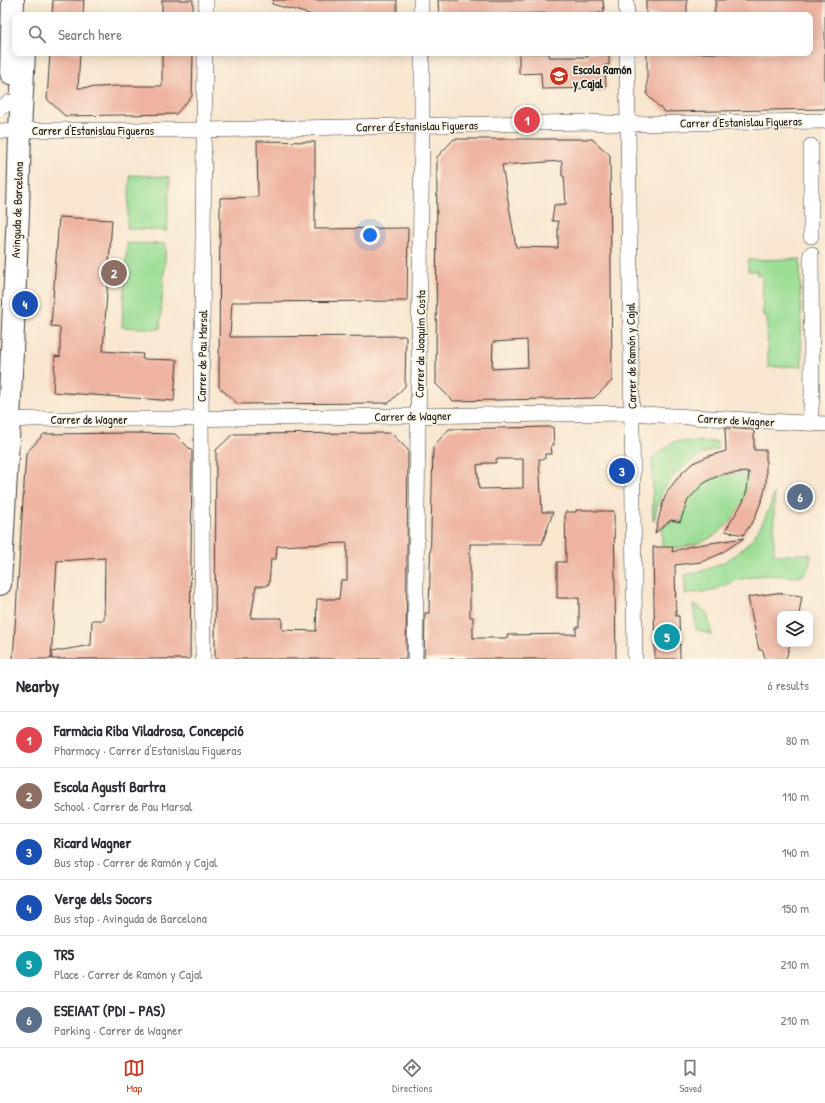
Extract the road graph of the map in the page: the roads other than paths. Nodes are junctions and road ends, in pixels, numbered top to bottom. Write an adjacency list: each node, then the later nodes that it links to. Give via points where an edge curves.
1 (14, 0): 6 (street, Avinguda de Barcelona)
2 (27, 0): 7 (street)
3 (206, 0): 8 (street)
4 (421, 0): 9 (street)
5 (626, 0): 10 (street)
6 (13, 12)
7 (26, 12)
8 (206, 12)
9 (421, 12)
10 (627, 12)
11 (12, 23): 16 (street, Avinguda de Barcelona)
12 (23, 56): 21 (street, Avinguda de Barcelona)
13 (205, 56): 20 (street, Carrer de Pau Marsal)
14 (422, 56): 19 (street, Carrer de Joaquim Costa)
15 (627, 56): 18 (street, Carrer de Ramón y Cajal)
16 (5, 105): 21 (street, Avinguda de Barcelona)
17 (818, 121): 18 (street, Carrer d'Estanislau Figueras); 22 (street, via 811,142)
18 (628, 124): 19 (street, Carrer d'Estanislau Figueras, via 588,122); 25 (street, Carrer de Ramón y Cajal)
19 (422, 126): 20 (street, Carrer d'Estanislau Figueras); 26 (street, Carrer de Joaquim Costa)
20 (204, 130): 21 (street, Carrer d'Estanislau Figueras); 27 (street, Carrer de Pau Marsal)
21 (10, 131): 24 (street, Avinguda de Barcelona); 28 (street, Avinguda de Barcelona, via 18,211)
22 (811, 236)
23 (811, 254): 29 (street)
24 (0, 312)
25 (632, 413): 26 (street, Carrer de Wagner); 29 (street, Carrer de Wagner); 34 (street, Carrer de Ramón y Cajal)
26 (419, 416): 27 (street, Carrer de Wagner); 33 (street, Carrer de Joaquim Costa)
27 (201, 418): 28 (street, Carrer de Wagner); 32 (street, Carrer de Pau Marsal)
28 (4, 421): 31 (street, Avinguda de Barcelona)
29 (810, 423): 30 (street, Carrer de Wagner)
30 (825, 424)
31 (0, 584)
32 (203, 659)
33 (416, 659)
34 (635, 659)

